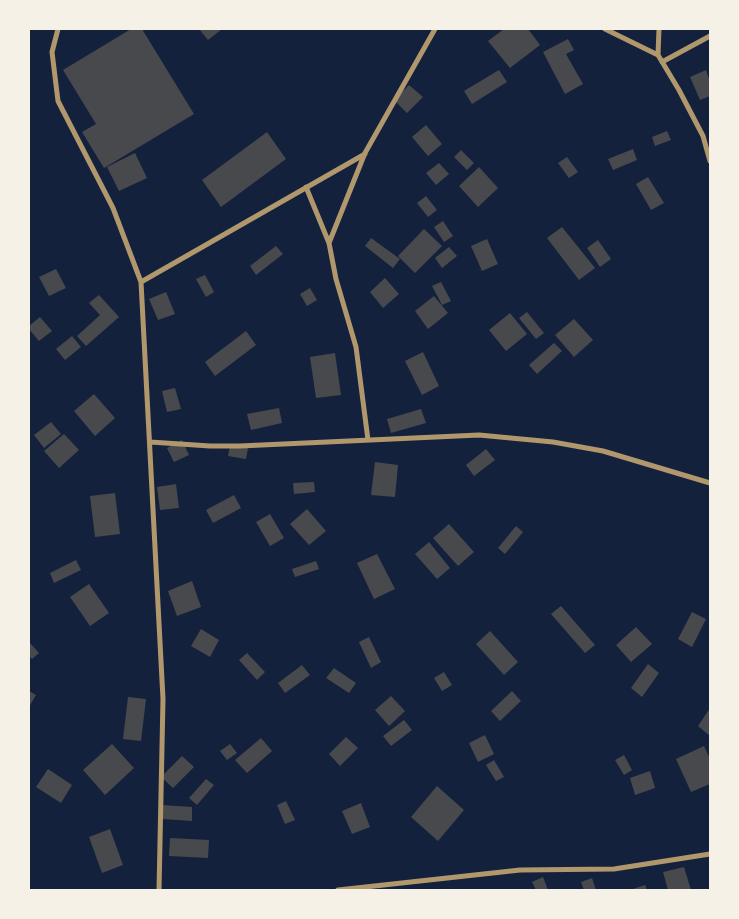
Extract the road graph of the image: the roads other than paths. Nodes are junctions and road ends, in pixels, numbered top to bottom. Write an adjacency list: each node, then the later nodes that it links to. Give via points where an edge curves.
1 (58, 29): 12 (street, via 52,52 58,101 113,208)
2 (435, 29): 8 (street)
3 (605, 29): 6 (street)
4 (659, 29): 6 (street)
5 (710, 36): 7 (street)
6 (658, 55): 7 (street)
7 (662, 62): 9 (street, via 703,136)
8 (365, 153): 10 (street); 11 (street)
9 (710, 161)
10 (306, 187): 11 (street); 12 (street)
11 (329, 243): 13 (street, via 356,347)
12 (141, 282): 14 (street)
13 (368, 440): 14 (street, via 210,446); 15 (street, via 479,435 553,442 603,451)
14 (150, 442): 17 (street, via 163,699)
15 (710, 483)
16 (710, 854): 18 (street, via 614,869 520,870)
17 (159, 890)
18 (338, 890)

